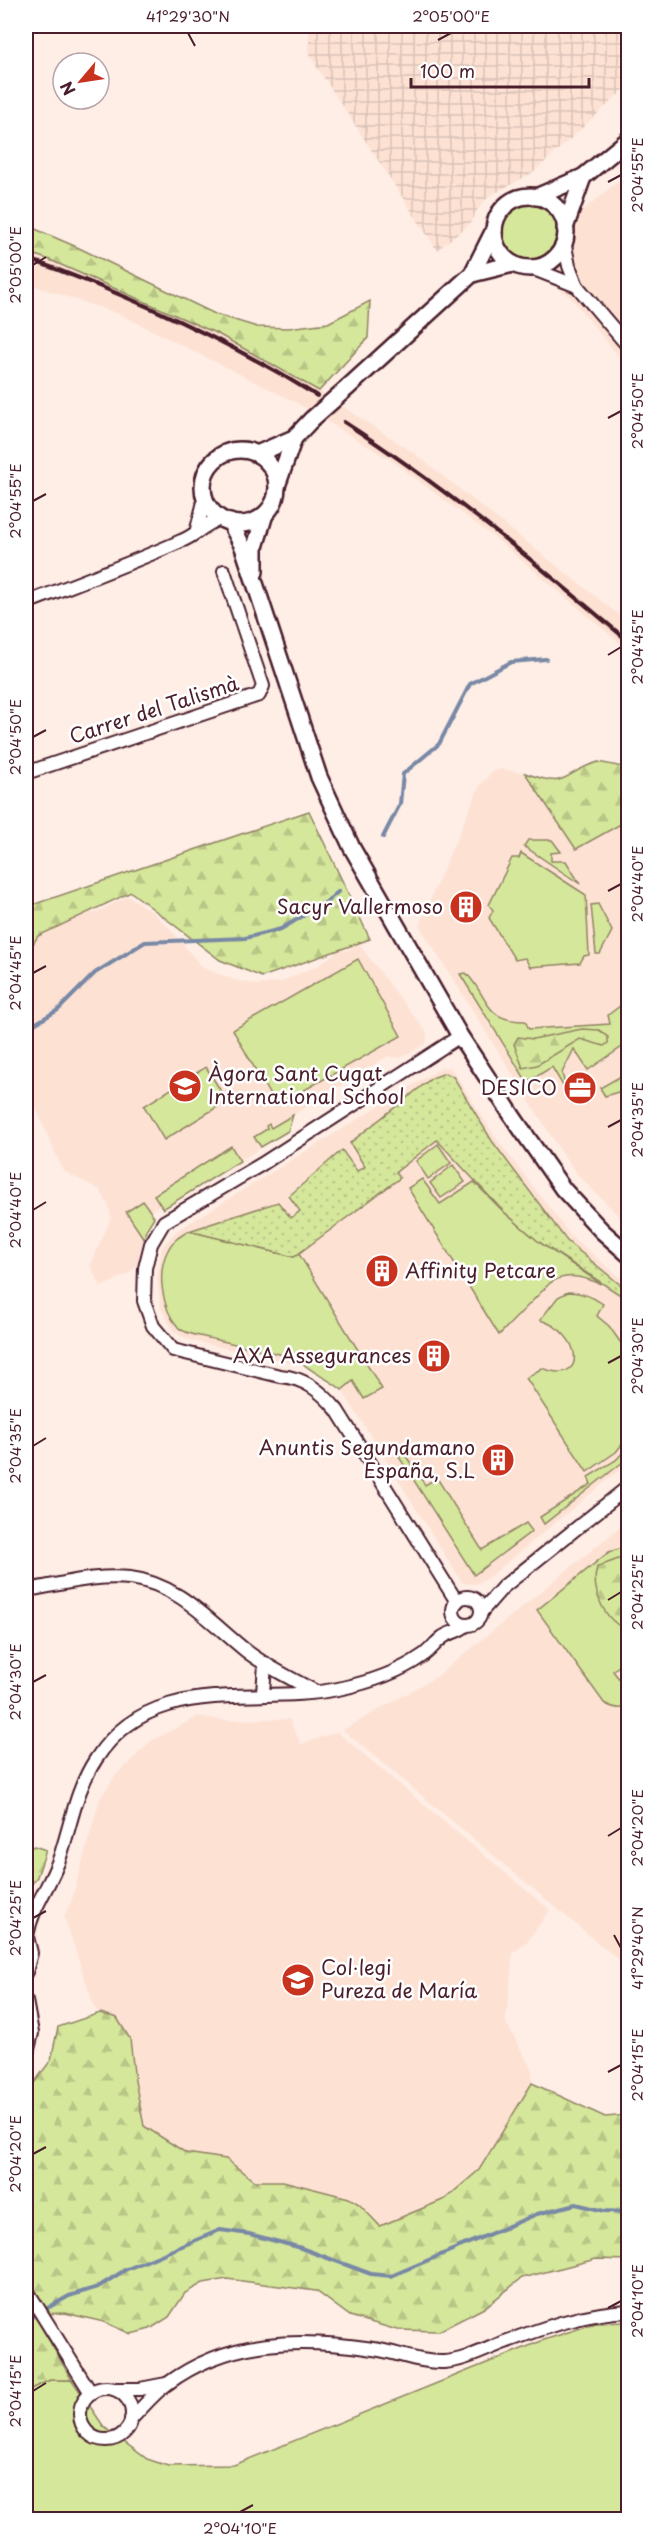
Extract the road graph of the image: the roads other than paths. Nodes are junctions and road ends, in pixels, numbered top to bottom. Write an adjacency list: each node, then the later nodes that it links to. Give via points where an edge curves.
1 (628, 140): 2 (street)
2 (583, 177): 3 (street); 5 (street)
3 (536, 197): 4 (street, via 520,198 506,205); 5 (street, via 555,207)
4 (494, 230): 6 (street, via 499,251); 8 (street)
5 (565, 235): 7 (street, via 552,260); 9 (street)
6 (513, 264): 7 (street); 8 (street)
7 (531, 268): 9 (street)
8 (472, 274): 11 (street, bridge)
9 (577, 286): 10 (street)
10 (628, 346)
11 (294, 438): 12 (street); 13 (street)
12 (257, 454): 13 (street, via 272,467); 14 (street, via 233,450 214,459 204,477)
13 (277, 486): 15 (street, via 273,503)
14 (205, 498): 16 (street, via 212,511); 17 (street)
15 (265, 514): 16 (street, via 249,523); 19 (street, via 255,547)
16 (225, 520): 17 (street); 19 (street, via 243,547)
17 (197, 529): 20 (street, via 184,540 137,561)
18 (224, 571): 21 (street, Carrer del Talismà, via 262,686 260,695)
19 (256, 587): 22 (street, via 319,777 352,848)
20 (26, 603)
21 (26, 773)
22 (460, 1036): 23 (street, via 564,1189 602,1232); 28 (street, via 262,1164 164,1222 151,1244 145,1268 144,1301 153,1326 173,1350 296,1377 318,1390 337,1410)
23 (628, 1254)
24 (628, 1487): 25 (street)
25 (503, 1587): 27 (street); 29 (street)
26 (26, 1590): 32 (street, via 111,1577 152,1584 195,1608)
27 (472, 1598): 28 (street, via 464,1598); 29 (street)
28 (455, 1608): 30 (street, via 459,1622); 31 (street)
29 (481, 1612): 30 (street, via 475,1623)
30 (466, 1625): 31 (street)
31 (444, 1636): 33 (street, via 405,1666 353,1685)
32 (265, 1663): 33 (street); 34 (street)
33 (316, 1692): 34 (street)
34 (263, 1694): 35 (street, via 206,1696 162,1707 112,1739 87,1775 53,1876)
35 (38, 1901): 36 (street); 37 (street)
36 (26, 1910)
37 (26, 1934): 38 (street, via 32,1953)
38 (26, 1973)
39 (26, 2005): 40 (street, via 32,2033)
40 (26, 2057)
41 (26, 2289): 45 (street)
42 (628, 2311): 43 (street, via 560,2322 446,2362 327,2342 243,2348 202,2362)
43 (166, 2384): 44 (street); 46 (street)
44 (113, 2390): 45 (street); 46 (street, via 129,2402)
45 (91, 2393): 46 (street, via 82,2404 80,2415 82,2425 92,2436 116,2438 127,2429)
46 (131, 2419)

